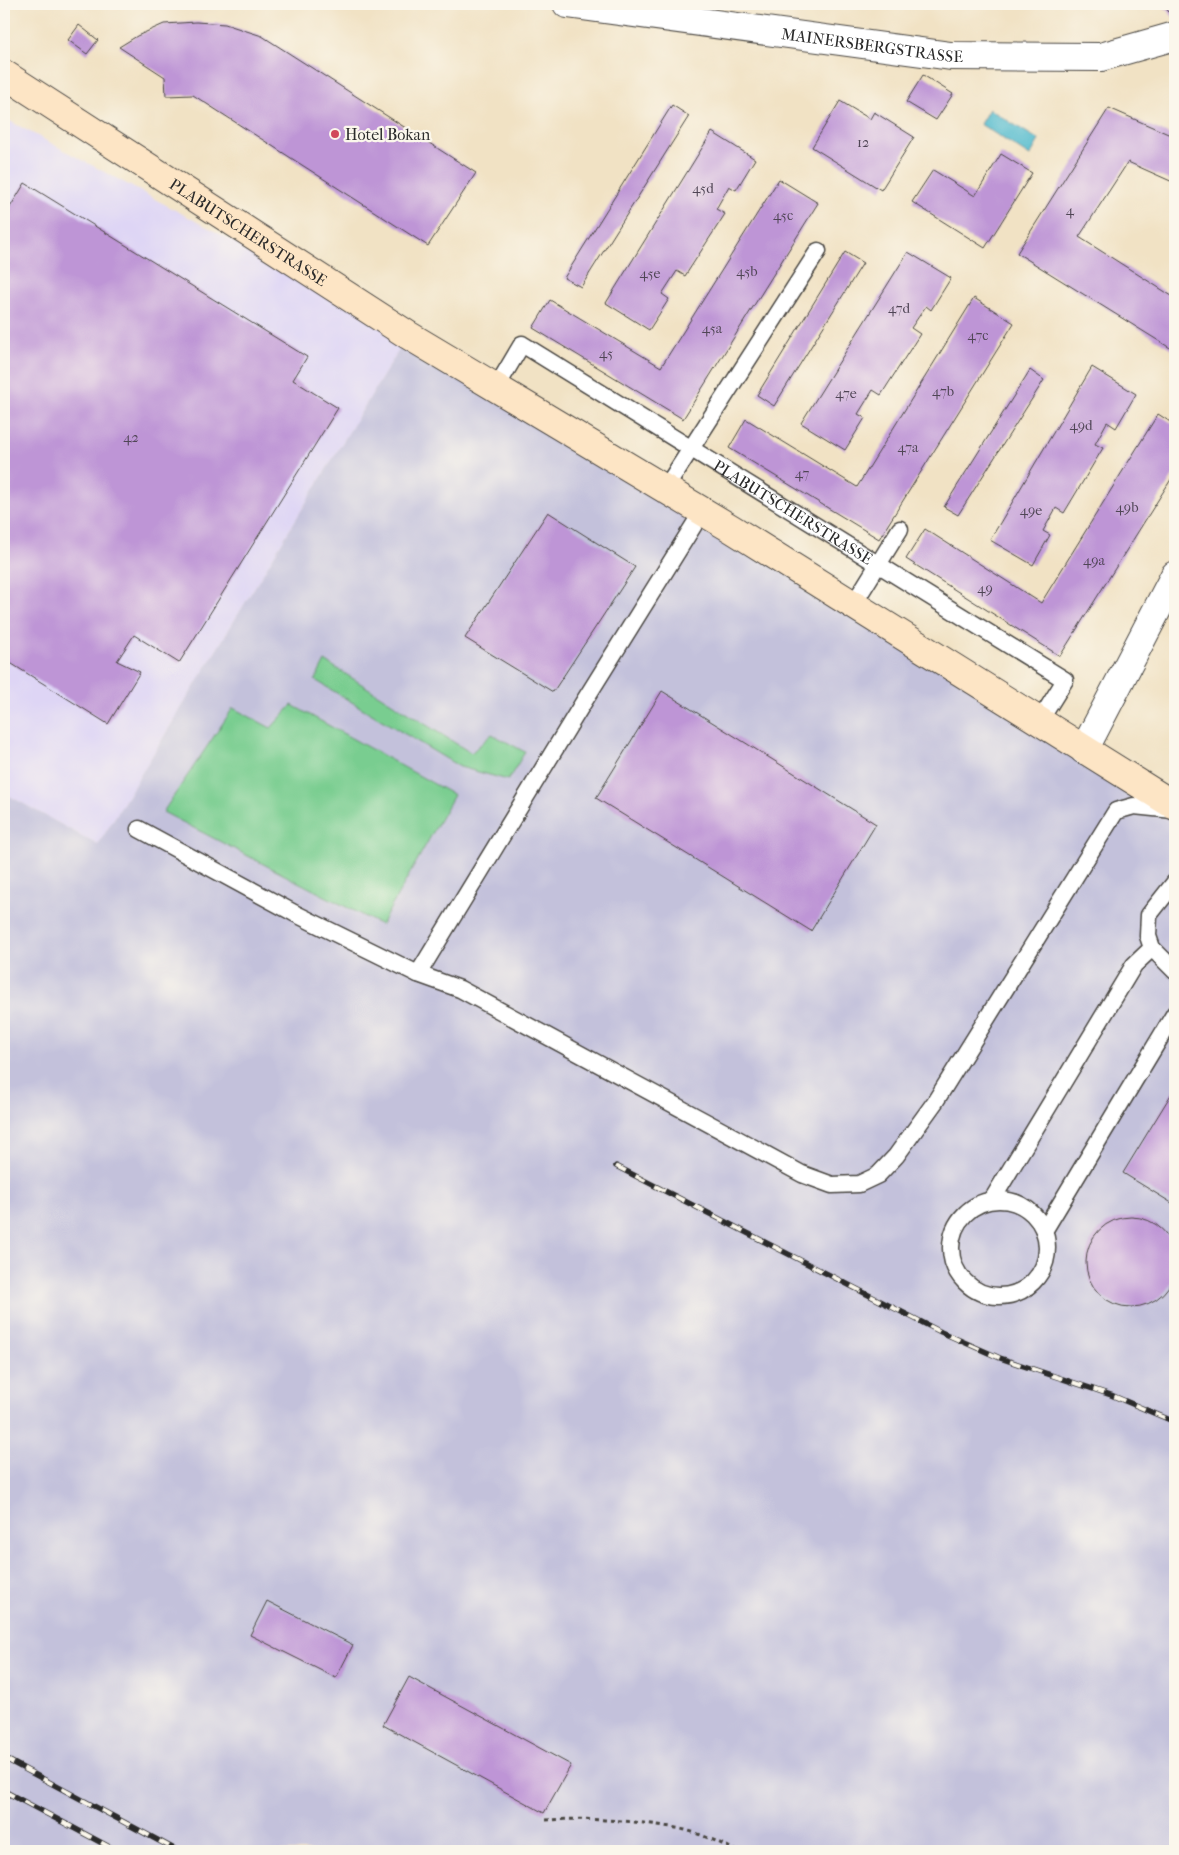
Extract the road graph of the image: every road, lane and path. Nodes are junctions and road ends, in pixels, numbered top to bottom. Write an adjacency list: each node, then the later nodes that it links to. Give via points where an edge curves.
1 (567, 4): 2 (street, MAINERSBERGSTRASSE, via 951,56 1101,58)
2 (1175, 36)
3 (4, 74): 5 (street, PLABUTSCHERSTRASSE, via 408,335)
4 (818, 251): 6 (lane)
5 (496, 388): 6 (lane, PLABUTSCHERSTRASSE, via 522,344); 7 (street, PLABUTSCHERSTRASSE)
6 (692, 450): 7 (lane); 10 (lane, PLABUTSCHERSTRASSE)
7 (665, 489): 8 (street, PLABUTSCHERSTRASSE)
8 (702, 512): 12 (street, PLABUTSCHERSTRASSE); 21 (lane)
9 (900, 529): 10 (lane)
10 (878, 566): 12 (lane); 13 (lane, PLABUTSCHERSTRASSE, via 1065,680)
11 (1175, 575): 14 (street)
12 (853, 605): 13 (street, PLABUTSCHERSTRASSE)
13 (1039, 722): 14 (street, PLABUTSCHERSTRASSE)
14 (1084, 750): 15 (street, PLABUTSCHERSTRASSE)
15 (1175, 806)
16 (1175, 810): 21 (lane, via 1134,806 1116,811 935,1102 896,1156 878,1175 860,1184 832,1185 802,1174 460,989)
17 (139, 829): 21 (lane, via 294,913)
18 (1175, 882): 19 (lane, via 1149,915 1148,936)
19 (1152, 948): 20 (lane); 23 (lane, via 1134,965)
20 (1175, 971)
21 (418, 974)
22 (1175, 1013): 24 (lane)
23 (992, 1200): 24 (lane, via 1009,1200 1025,1207); 24 (lane, via 976,1205 962,1216 953,1230 950,1258 956,1274 968,1286 982,1294 999,1297 1017,1294 1032,1284 1042,1271 1047,1255)
24 (1044, 1231)
25 (546, 1820): 26 (path, via 581,1818 678,1828)
26 (737, 1851)

